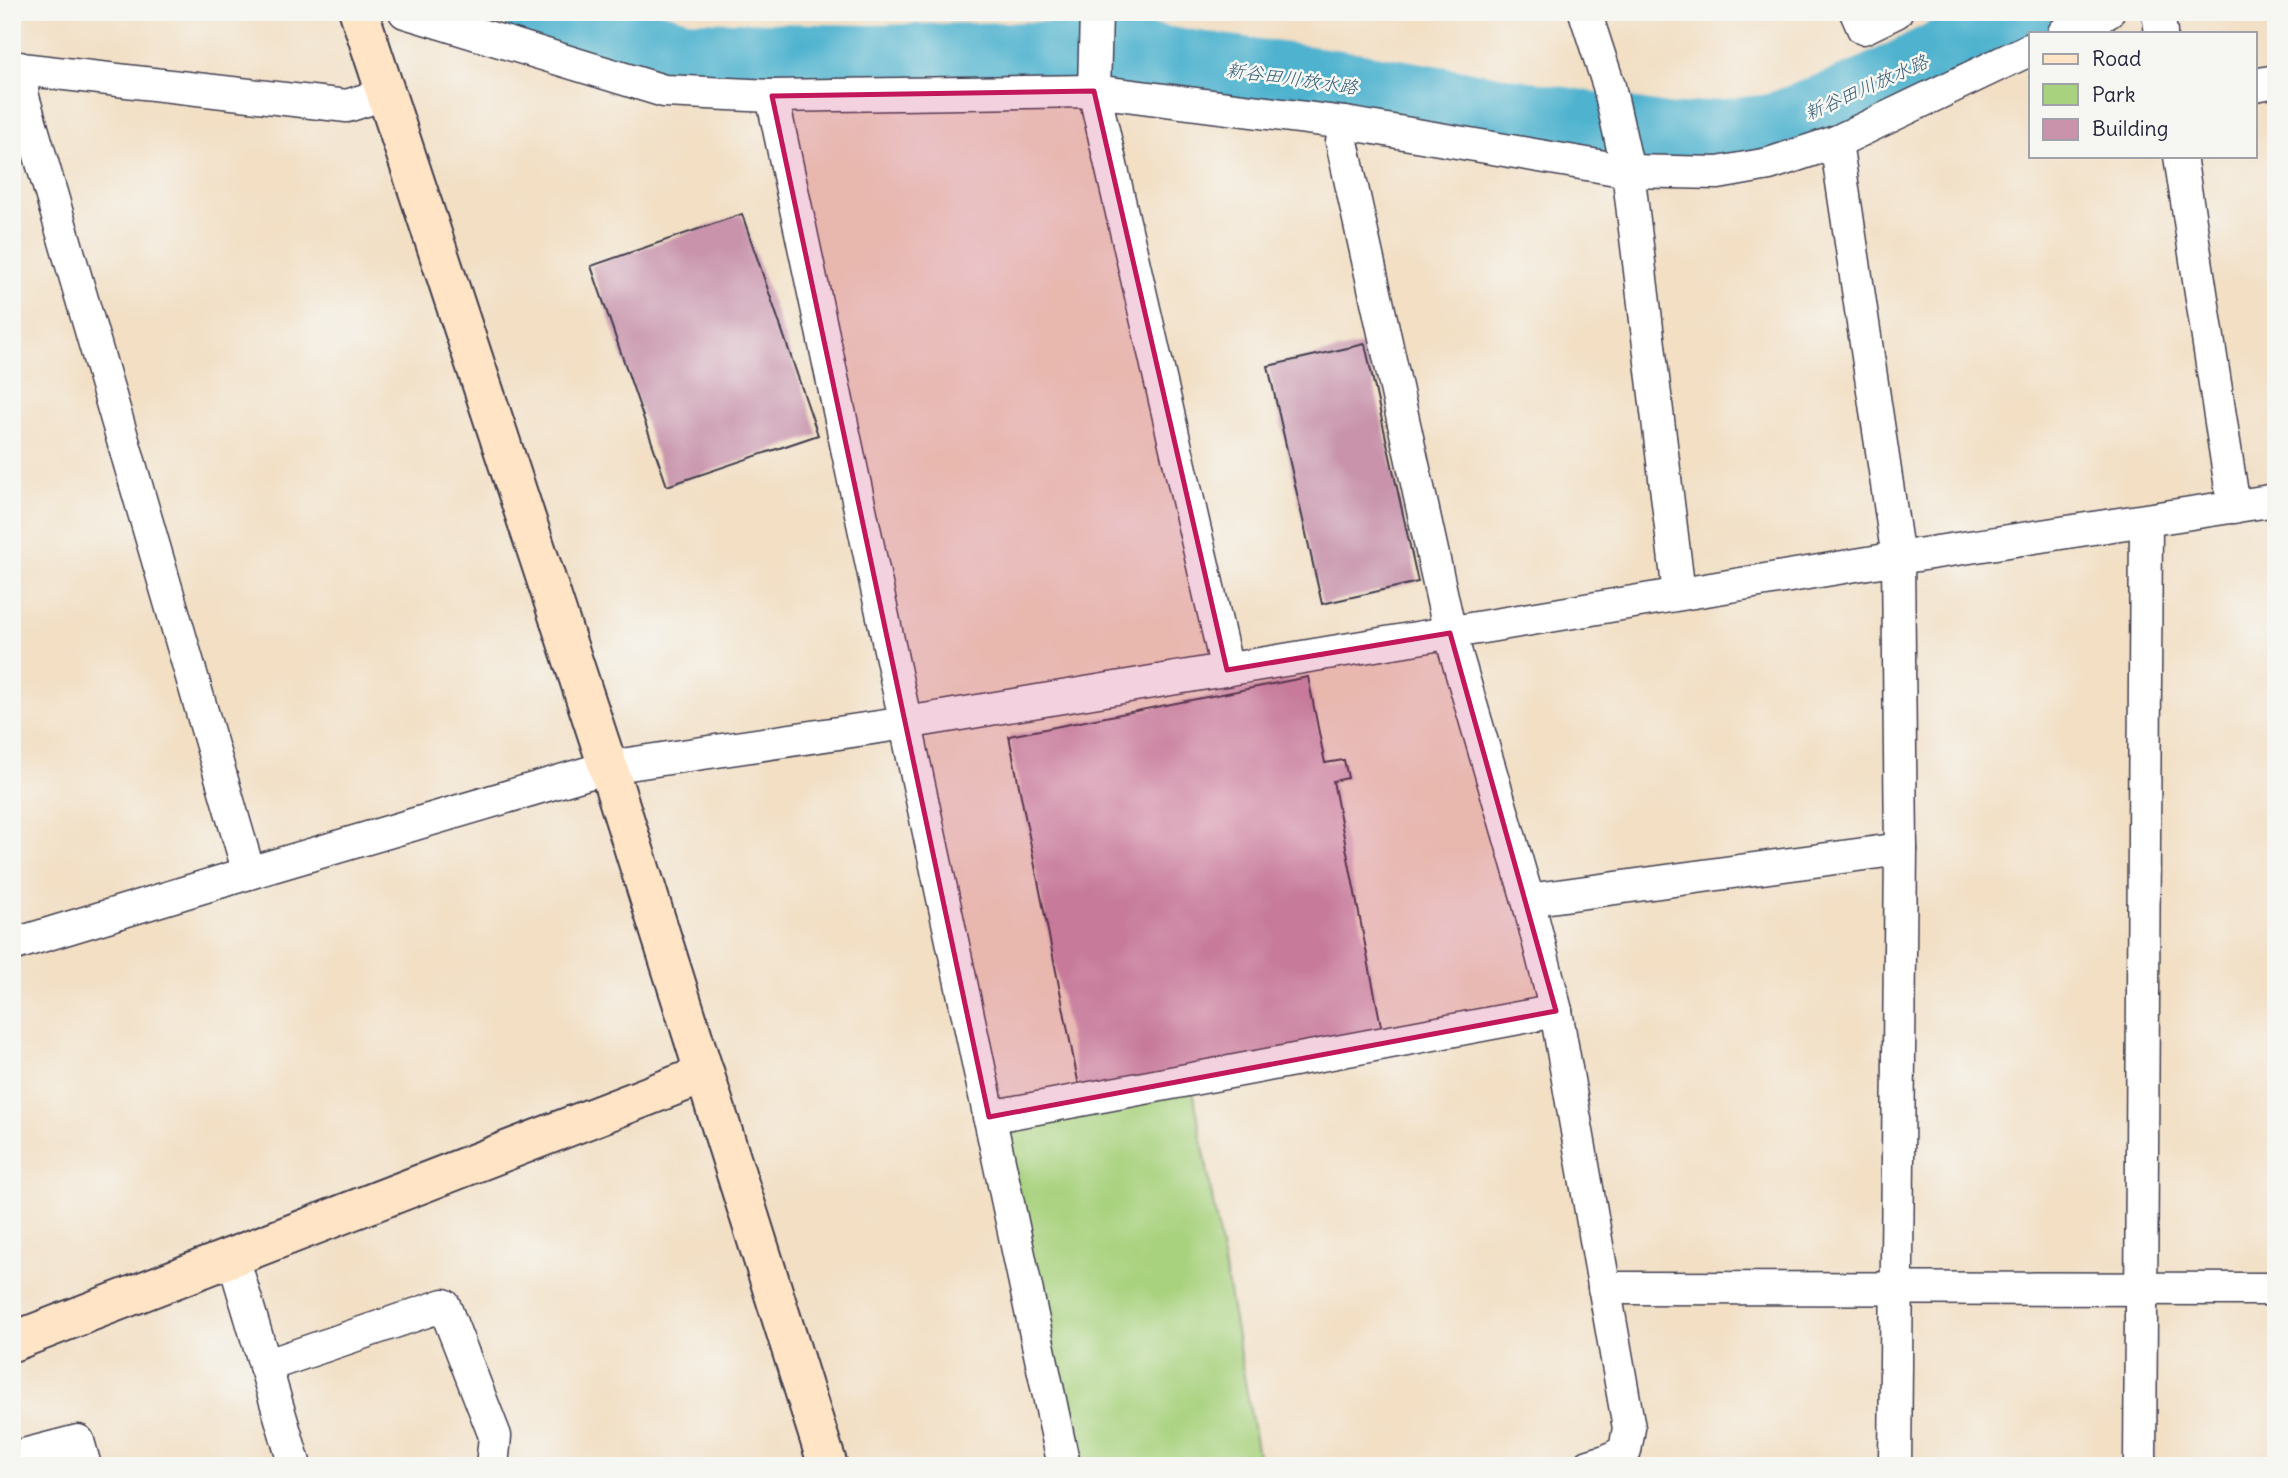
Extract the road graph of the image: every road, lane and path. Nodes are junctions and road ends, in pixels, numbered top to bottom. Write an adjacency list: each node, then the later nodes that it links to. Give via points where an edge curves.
1 (405, 12): 17 (street, via 663,90)
2 (1096, 12): 14 (street)
3 (1585, 12): 21 (street, via 1609,86)
4 (1856, 12): 5 (street, via 1863,28)
5 (1896, 12)
6 (2108, 12): 9 (street)
7 (2158, 12): 10 (street)
8 (369, 13): 16 (street)
9 (2066, 32)
10 (2161, 32)
11 (2029, 50): 19 (street)
12 (16, 68): 16 (street, via 347,106); 32 (street)
13 (2276, 81): 15 (street)
14 (1093, 85): 17 (street); 18 (street); 28 (street)
15 (2256, 85)
16 (384, 94): 30 (street)
17 (772, 96): 29 (street)
18 (1345, 124): 21 (street); 27 (street, via 1342,142)
19 (1836, 142): 21 (street, via 1769,164 1718,173); 25 (street)
20 (2180, 158): 23 (street)
21 (1628, 171): 26 (street)
22 (2276, 500): 23 (street)
23 (2234, 507): 24 (street)
24 (2146, 522): 25 (street); 42 (street)
25 (1898, 558): 26 (street); 31 (street)
26 (1679, 594): 27 (street)
27 (1450, 632): 28 (street); 33 (street)
28 (1227, 670): 29 (street)
29 (906, 723): 30 (street); 37 (street)
30 (608, 767): 32 (street); 36 (street)
31 (1900, 849): 33 (street); 41 (street)
32 (248, 873): 34 (street)
33 (1528, 900): 35 (street)
34 (12, 945)
35 (1556, 1010): 37 (street); 39 (street)
36 (705, 1074): 38 (street); 49 (street)
37 (989, 1117): 50 (street)
38 (233, 1258): 43 (street); 44 (street)
39 (1604, 1288): 41 (street); 51 (street, via 1629,1428 1625,1451)
40 (2276, 1289): 42 (street)
41 (1896, 1290): 42 (street); 52 (street)
42 (2141, 1290): 53 (street)
43 (12, 1342)
44 (265, 1366): 47 (street); 48 (street, via 444,1305 495,1436)
45 (12, 1458): 46 (street, via 78,1441)
46 (85, 1466)
47 (295, 1466)
48 (492, 1466)
49 (828, 1466)
50 (1064, 1466)
51 (1589, 1466)
52 (1895, 1466)
53 (2140, 1466)

